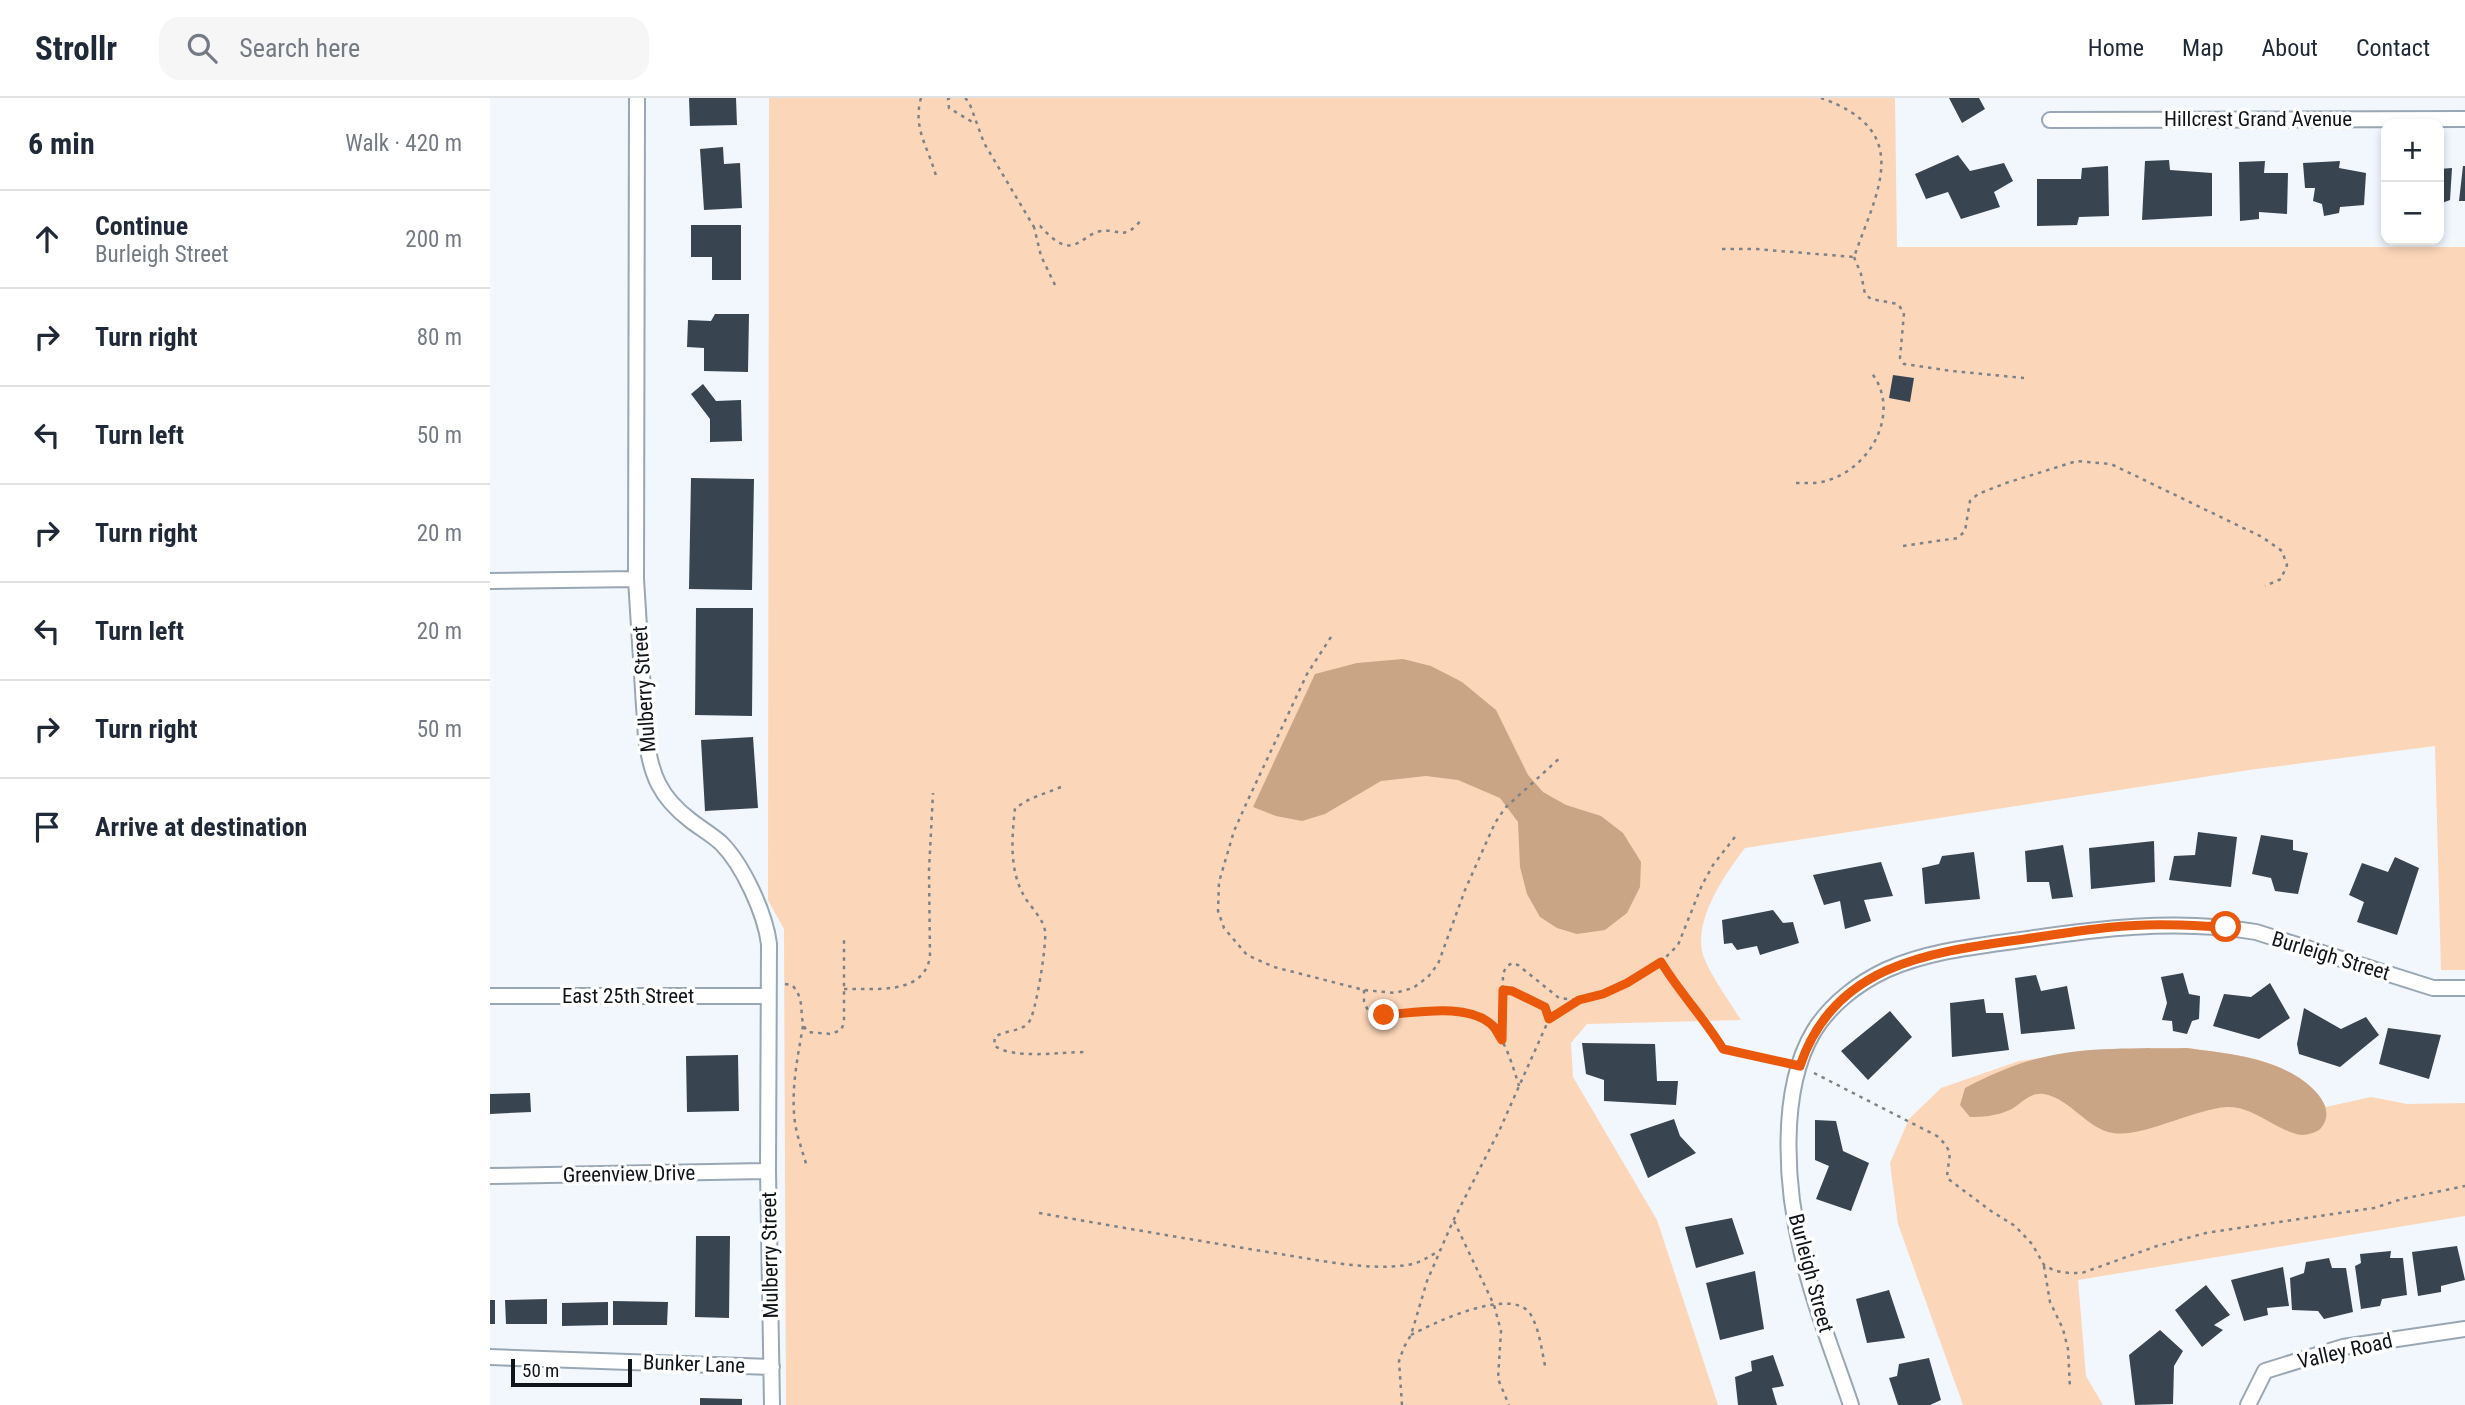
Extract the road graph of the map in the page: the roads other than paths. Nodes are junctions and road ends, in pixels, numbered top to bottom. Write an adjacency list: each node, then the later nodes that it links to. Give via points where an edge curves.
1 (637, 98): 4 (street, Mulberry Street)
2 (2465, 119): 3 (street, Hillcrest Grand Avenue)
3 (2050, 120)
4 (636, 579): 5 (street); 7 (street, Mulberry Street, via 649,761 671,804 722,845 752,892 769,944)
5 (490, 581)
6 (2465, 988): 15 (street, Burleigh Street, via 2433,988 2284,940 2226,927 2144,925 1930,954 1883,971 1852,990 1827,1013 1800,1066 1792,1102 1789,1159 1802,1254)
7 (767, 990): 8 (street, East 25th Street); 9 (street, Mulberry Street)
8 (490, 996)
9 (768, 1171): 10 (street, Greenview Drive); 13 (street, Mulberry Street)
10 (490, 1176)
11 (2465, 1329): 16 (street, Valley Road, via 2343,1347 2265,1371)
12 (490, 1357): 13 (street, Bunker Lane)
13 (772, 1367): 14 (street, Mulberry Street)
14 (772, 1405)
15 (1851, 1405)
16 (2248, 1405)

